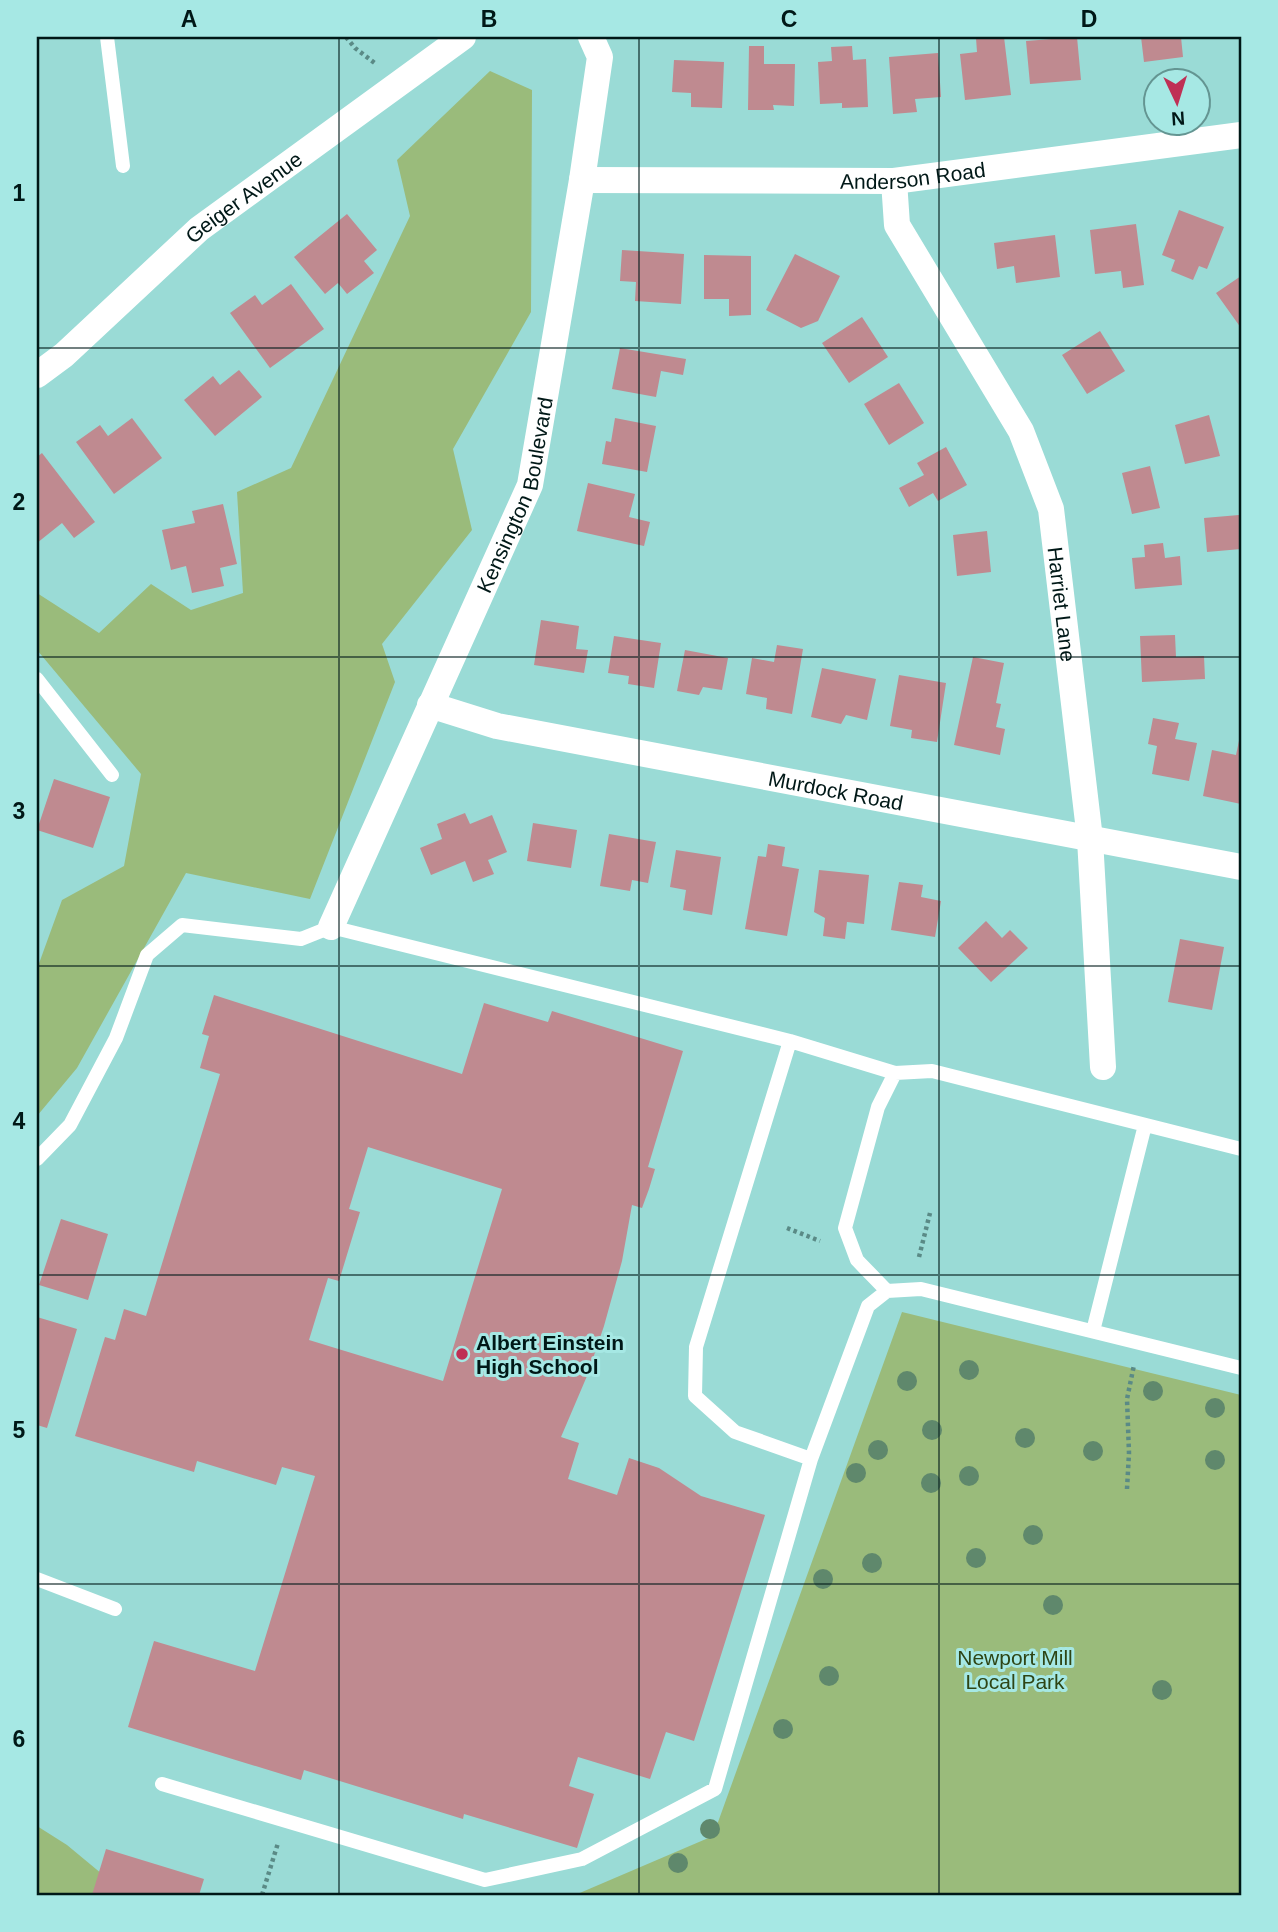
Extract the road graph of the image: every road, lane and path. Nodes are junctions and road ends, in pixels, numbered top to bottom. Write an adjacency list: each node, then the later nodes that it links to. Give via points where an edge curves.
1 (107, 37): 7 (lane)
2 (346, 37): 5 (path)
3 (463, 37): 10 (street, Geiger Avenue, via 199,229)
4 (590, 37): 8 (street, Kensington Boulevard, via 600,57)
5 (379, 67)
6 (1241, 135): 9 (street, Anderson Road)
7 (123, 166)
8 (582, 180): 9 (street, Anderson Road); 12 (street, Kensington Boulevard, via 530,485)
9 (894, 181): 14 (street, Harriet Lane, via 897,225 1021,431 1051,509)
10 (37, 375)
11 (37, 679): 13 (lane)
12 (430, 705): 14 (street, Murdock Road, via 497,726); 16 (street, Kensington Boulevard)
13 (112, 775)
14 (1090, 839): 15 (street, Murdock Road); 18 (street, Harriet Lane)
15 (1241, 867)
16 (331, 927): 17 (lane); 22 (lane, via 301,939 182,925 147,955 116,1038 70,1125)
17 (790, 1041): 19 (lane); 31 (lane, via 696,1347 695,1396 735,1432)
18 (1103, 1067)
19 (895, 1073): 20 (lane, via 932,1071); 27 (lane, via 878,1107 845,1228 857,1260)
20 (1145, 1125): 21 (lane); 28 (lane)
21 (1241, 1149)
22 (37, 1159)
23 (930, 1213): 26 (path)
24 (787, 1228): 25 (path)
25 (820, 1241)
26 (919, 1257)
27 (887, 1291): 28 (lane, via 920,1289); 31 (lane, via 868,1306)
28 (1093, 1332): 30 (lane)
29 (1137, 1354): 32 (path, via 1127,1399)
30 (1241, 1368)
31 (811, 1459): 36 (lane, via 715,1789 582,1859 485,1880)
32 (1127, 1489)
33 (37, 1579): 34 (lane)
34 (115, 1609)
35 (162, 1784): 36 (lane)
36 (284, 1821): 37 (path)
37 (261, 1895)

